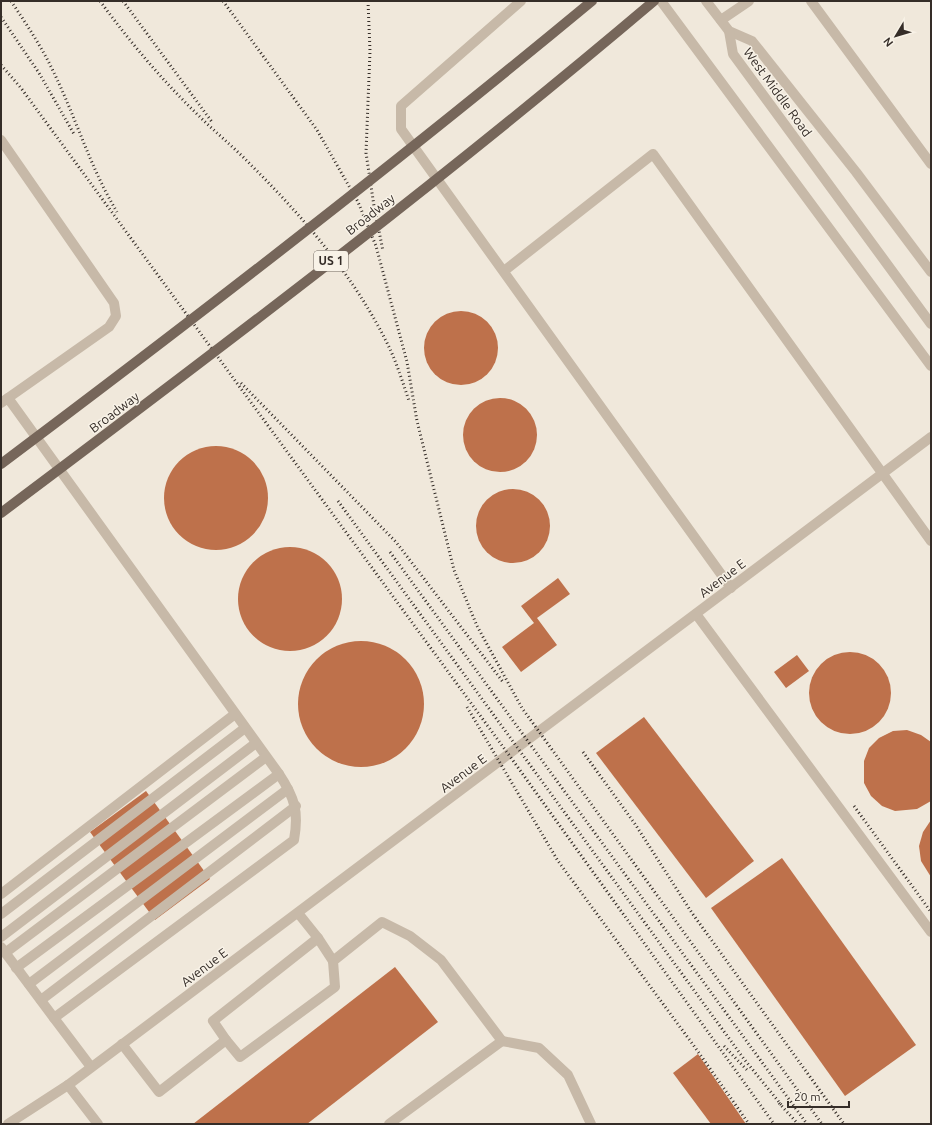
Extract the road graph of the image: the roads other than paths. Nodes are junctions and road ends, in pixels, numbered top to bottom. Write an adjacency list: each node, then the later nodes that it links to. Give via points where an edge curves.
1 (520, 1): 12 (street, via 401,106 401,128)
2 (592, 1): 18 (main road, Broadway, bridge, via 387,169 176,333)
3 (654, 1): 20 (main road, Broadway / US 1, bridge, via 408,201 197,365)
4 (661, 1): 15 (street)
5 (706, 1): 8 (street)
6 (749, 1): 8 (street)
7 (811, 1): 11 (street)
8 (721, 20): 9 (street)
9 (729, 31): 13 (street, West Middle Road, via 752,42 856,172); 14 (street, West Middle Road, via 733,54)
10 (1, 140): 16 (street, via 114,303 116,316 109,327)
11 (931, 164)
12 (504, 271): 19 (street, via 653,154); 22 (street)
13 (931, 272)
14 (931, 324)
15 (931, 366)
16 (4, 400): 24 (street)
17 (931, 437): 19 (street, Avenue E)
18 (1, 464)
19 (881, 475): 21 (street); 22 (street, Avenue E)
20 (1, 512)
21 (931, 541)
22 (732, 588): 23 (street, Avenue E)
23 (696, 614): 32 (street, Avenue E); 34 (street)
24 (235, 714): 25 (street); 31 (street)
25 (245, 728): 26 (street); 33 (street)
26 (256, 743): 27 (street); 35 (street)
27 (266, 757): 28 (street); 37 (street)
28 (278, 774): 29 (street); 39 (street)
29 (288, 790): 30 (street); 40 (street)
30 (296, 806): 41 (street); 42 (street, via 294,840)
31 (1, 894)
32 (298, 913): 36 (street); 45 (street, Avenue E)
33 (1, 914)
34 (931, 932)
35 (1, 937)
36 (318, 938): 38 (street); 43 (street, via 213,1021)
37 (3, 950): 39 (street)
38 (333, 961): 43 (street, via 335,987 240,1057); 44 (street, via 382,922 410,936 441,960)
39 (16, 968): 40 (street)
40 (29, 984): 41 (street)
41 (41, 1000): 42 (street)
42 (54, 1018): 46 (street)
43 (226, 1040): 45 (street, via 159,1092)
44 (502, 1041): 50 (street); 51 (street, via 539,1048 568,1075)
45 (122, 1044): 46 (street, Avenue E)
46 (91, 1067): 47 (street, Avenue E)
47 (68, 1085): 48 (street, Avenue E); 49 (street)
48 (8, 1124)
49 (98, 1124)
50 (389, 1124)
51 (591, 1124)

